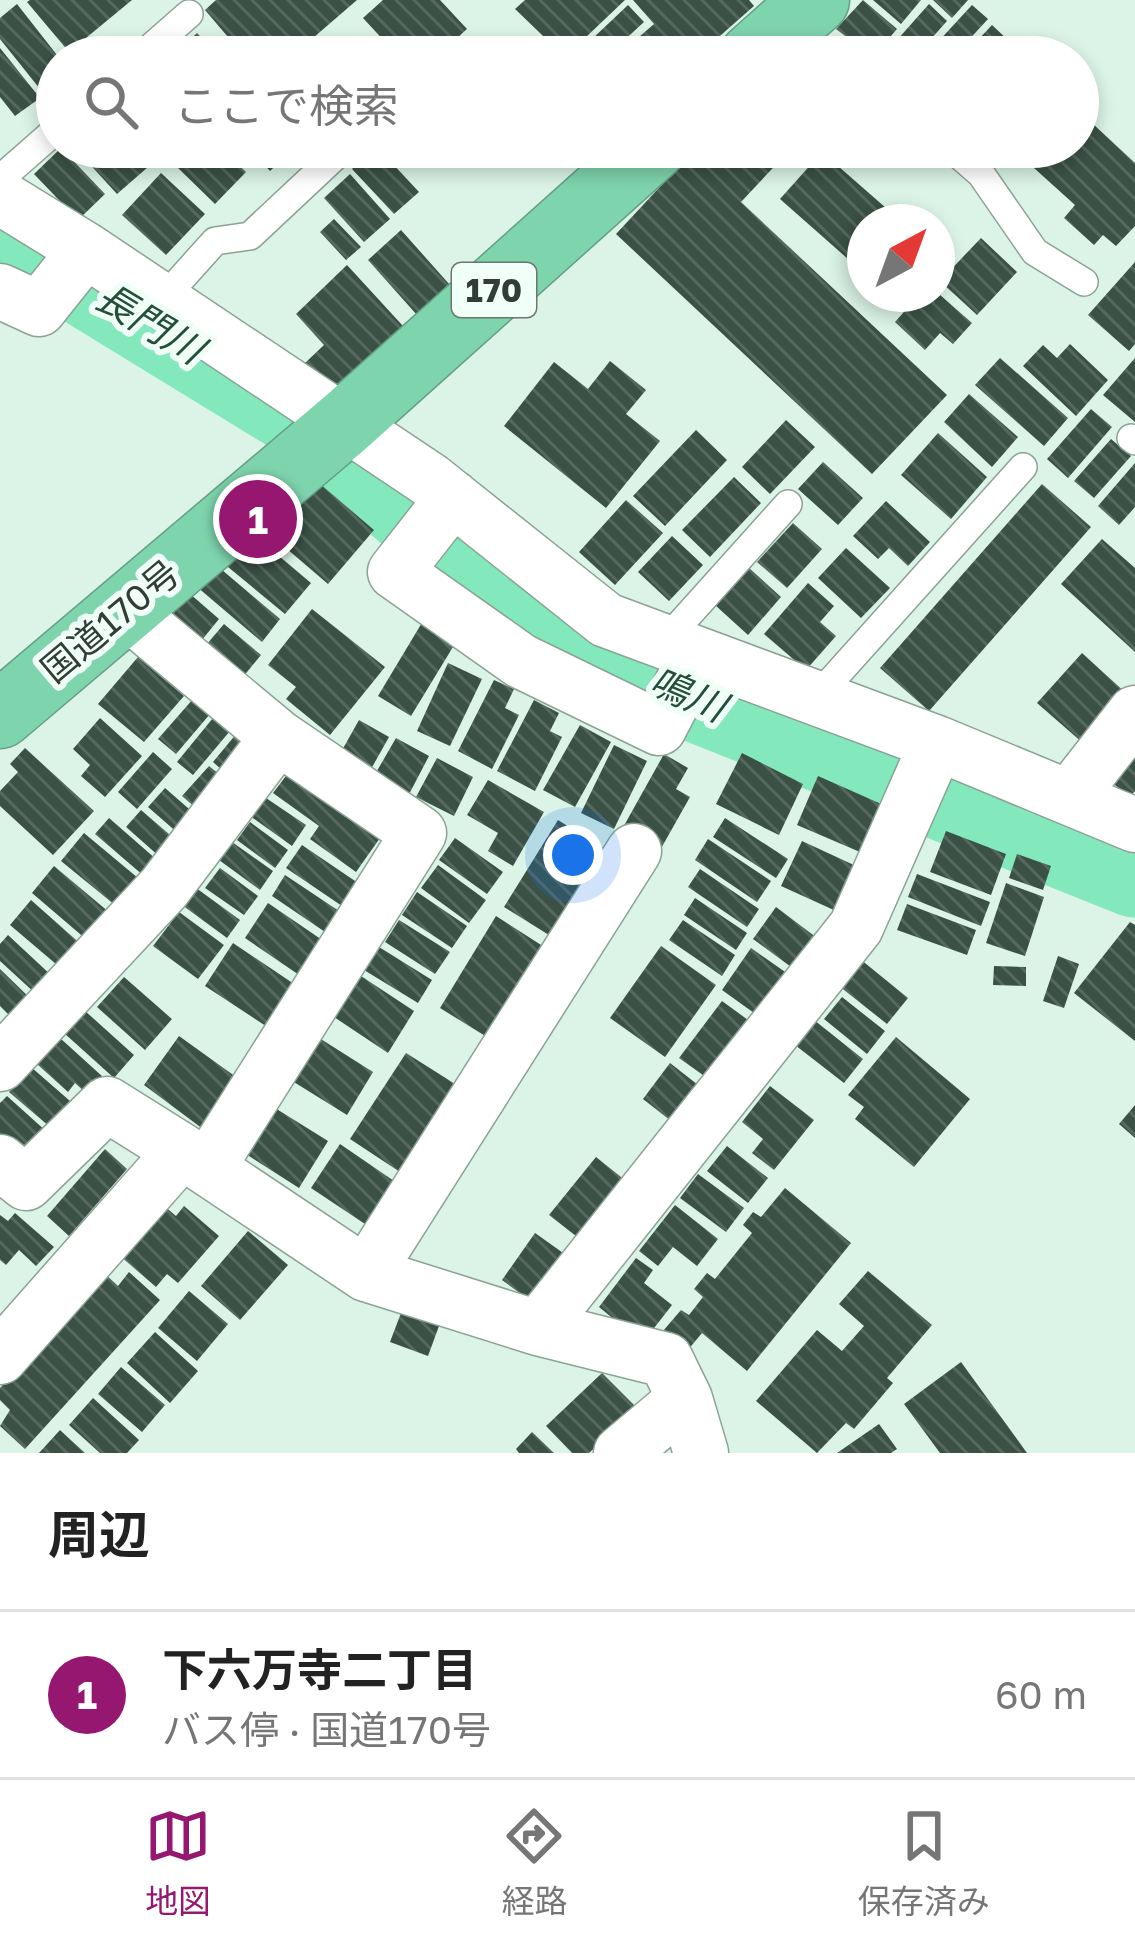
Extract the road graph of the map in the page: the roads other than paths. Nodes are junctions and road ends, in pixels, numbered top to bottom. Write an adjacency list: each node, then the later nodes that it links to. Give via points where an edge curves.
1 (189, 14): 2 (lane)
2 (164, 36)
3 (36, 147): 7 (lane)
4 (322, 168): 12 (lane, via 250,236 215,241)
5 (629, 168): 13 (highway, 国道170号 / 170)
6 (974, 168): 10 (lane, via 1035,252)
7 (0, 179)
8 (0, 197): 9 (street)
9 (84, 251): 11 (street); 12 (street)
10 (1084, 282)
11 (20, 300)
12 (162, 300): 13 (street)
13 (328, 437): 15 (street); 17 (highway, 国道170号 / 170)
14 (1023, 467): 19 (lane)
15 (453, 498): 18 (street, via 606,620); 18 (street, via 394,572 520,662 659,728)
16 (788, 504): 18 (lane)
17 (124, 609): 21 (highway, 国道170号 / 170); 22 (street)
18 (680, 649): 19 (street)
19 (815, 699): 23 (street)
20 (1135, 713): 24 (street)
21 (0, 715)
22 (278, 737): 27 (street, via 164,888); 28 (street, via 419,833)
23 (937, 743): 24 (street); 31 (street, via 856,927)
24 (1071, 795): 25 (street)
25 (1135, 825)
26 (634, 851): 30 (street)
27 (0, 1064)
28 (195, 1159): 29 (street, via 107,1104 26,1183); 30 (street); 32 (street)
29 (0, 1162)
30 (366, 1274): 31 (street)
31 (538, 1328): 33 (street, via 666,1360)
32 (0, 1358)
33 (685, 1399): 34 (street); 35 (street)
34 (621, 1453)
35 (701, 1453)

